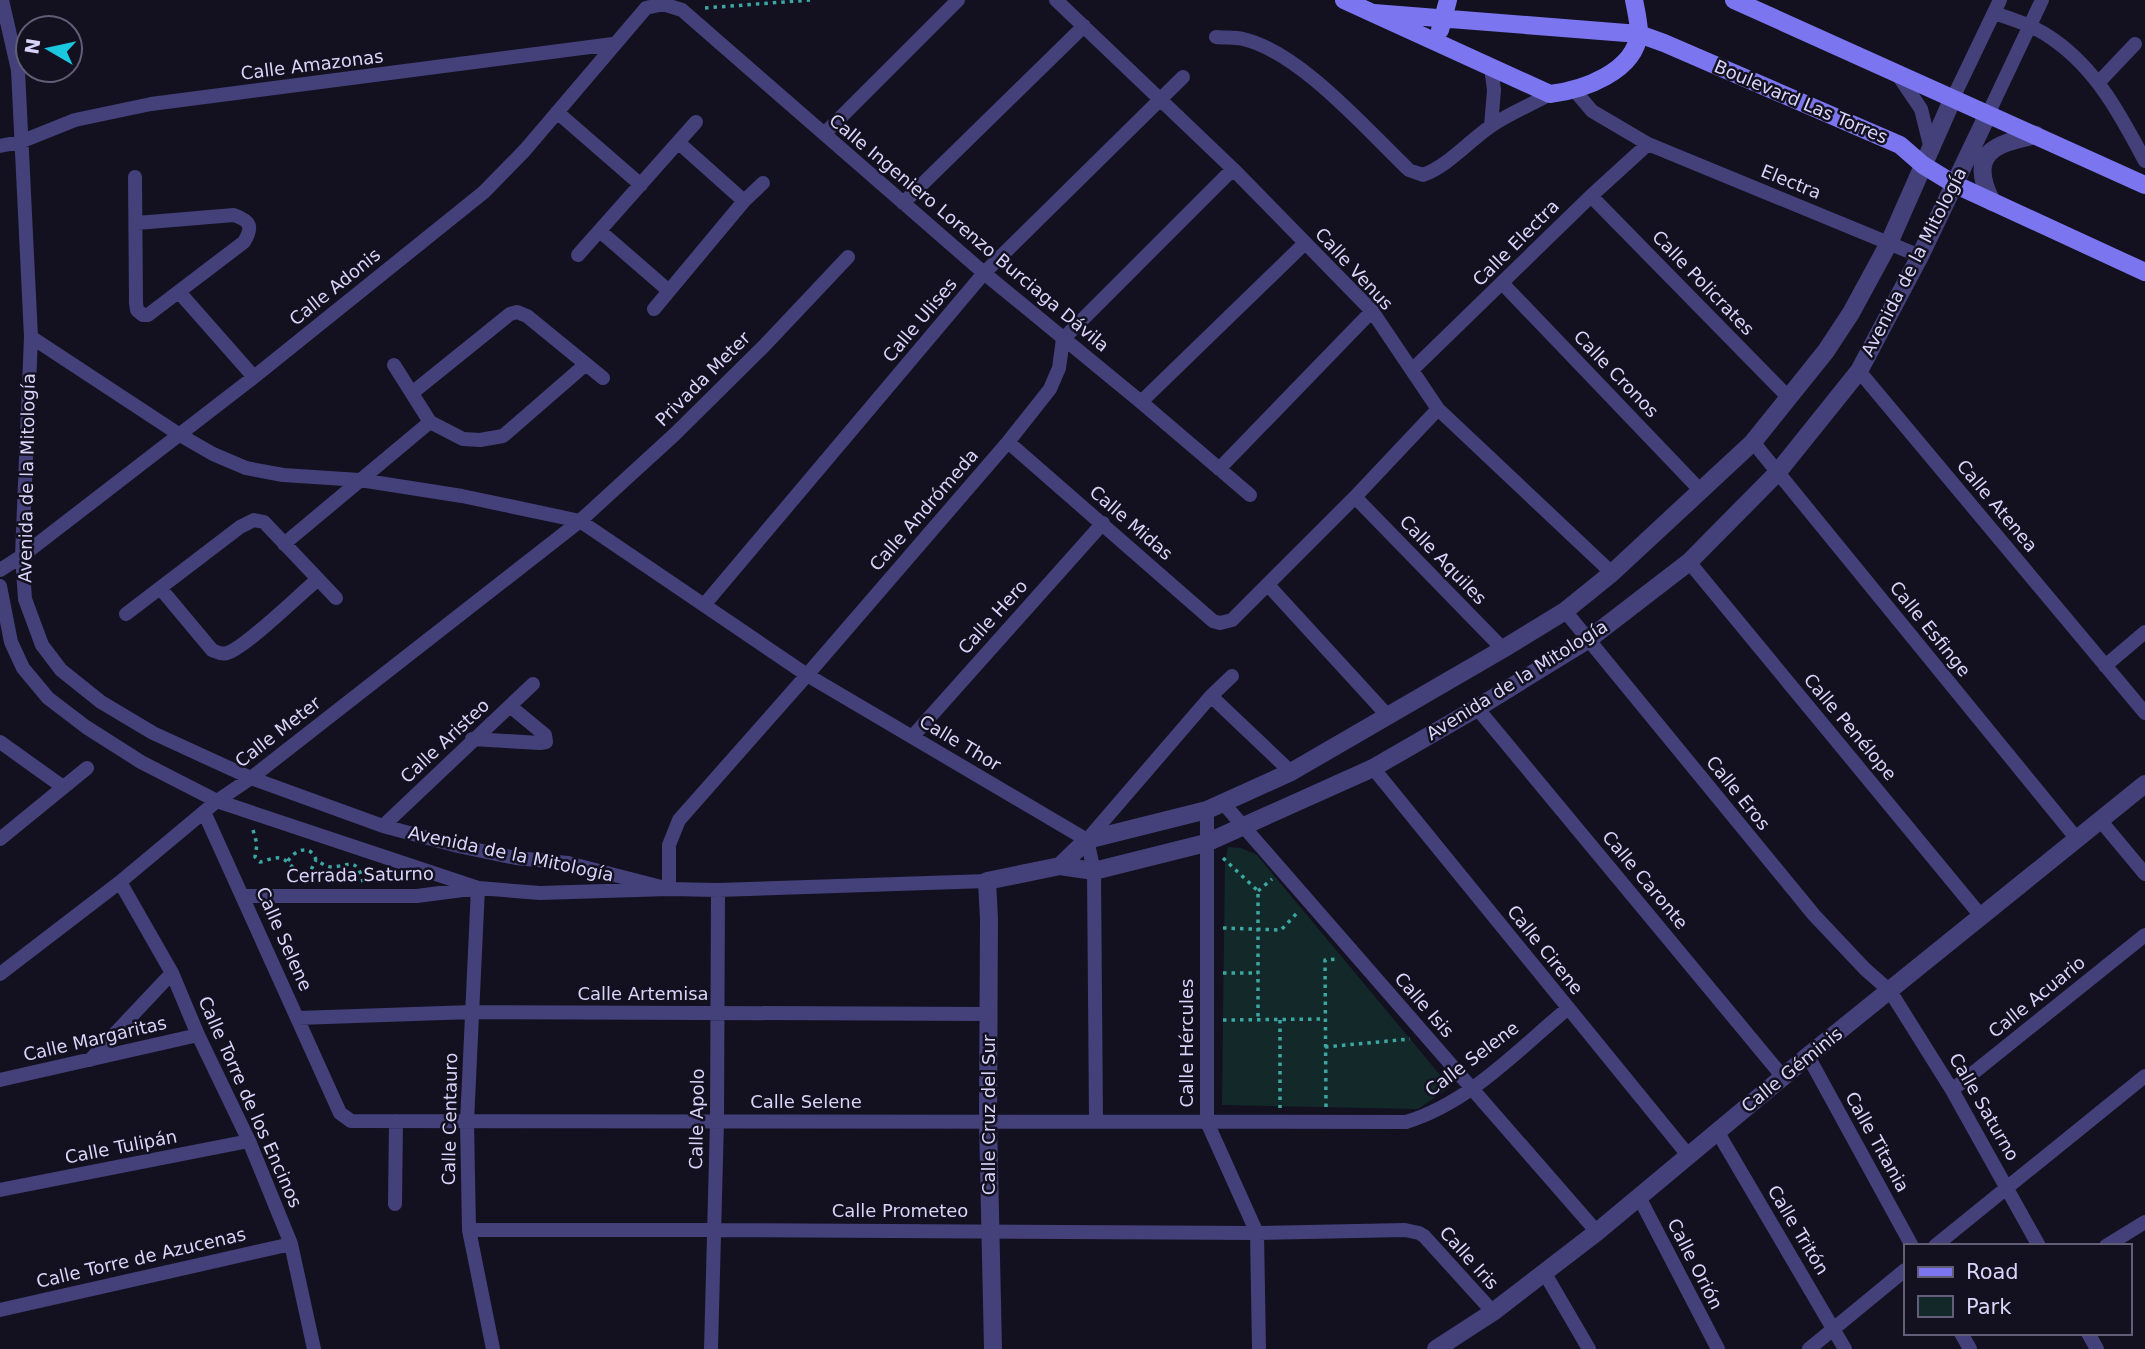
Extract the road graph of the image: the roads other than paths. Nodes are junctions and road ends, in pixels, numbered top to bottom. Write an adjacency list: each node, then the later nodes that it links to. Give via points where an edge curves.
1 (2, 0): 34 (street, Avenida de la Mitología, via 18,70)
2 (958, 0): 32 (street)
3 (1056, 0): 13 (street, Calle Venus)
4 (1344, 0): 11 (main road, Boulevard Las Torres)
5 (1448, 0): 12 (main road)
6 (1634, 0): 15 (main road)
7 (1734, 0): 21 (main road)
8 (2042, 0): 14 (street, Avenida de la Mitología)
9 (663, 4): 18 (street, Calle Adonis, via 646,8); 32 (street, Calle Ingeniero Lorenzo Burciaga Dávila, via 682,9)
10 (1997, 7): 14 (street); 26 (street, Avenida de la Mitología)
11 (1374, 13): 12 (main road, Boulevard Las Torres); 17 (main road, Boulevard Las Torres)
12 (1443, 19): 15 (main road, Boulevard Las Torres); 17 (main road)
13 (1084, 26): 27 (street, Calle Venus); 49 (street)
14 (2030, 26): 23 (street, via 2053,38); 29 (street, Avenida de la Mitología)
15 (1639, 34): 24 (main road, via 1629,57 1616,69); 38 (main road, Boulevard Las Torres)
16 (1216, 37): 31 (street, via 1244,39 1283,57 1314,79 1415,173 1430,173)
17 (1437, 41): 20 (main road, Boulevard Las Torres)
18 (613, 44): 28 (street, Calle Adonis); 34 (street, Calle Amazonas, via 150,104 75,120)
19 (2135, 44): 23 (street)
20 (1491, 67): 25 (main road, Boulevard Las Torres); 31 (street)
21 (1898, 75): 26 (main road); 38 (street, via 1921,109)
22 (1183, 77): 27 (street, Calle Ulises)
23 (2098, 83): 39 (street)
24 (1575, 91): 25 (main road); 36 (street, Electra, via 1592,111)
25 (1550, 94): 31 (street)
26 (1953, 98): 29 (main road); 38 (street, Avenida de la Mitología)
27 (1159, 100): 40 (street, Calle Venus); 58 (street, Calle Ulises)
28 (557, 112): 44 (street); 70 (street, Calle Adonis, via 484,192)
29 (1988, 114): 33 (main road); 43 (street, Avenida de la Mitología)
30 (696, 122): 35 (street)
31 (1491, 126)
32 (824, 134): 49 (street, Calle Ingeniero Lorenzo Burciaga Dávila)
33 (2036, 135): 45 (main road); 48 (street, via 2006,142 1988,155 1982,173)
34 (20, 142): 37 (street, Calle Amazonas); 64 (street, Avenida de la Mitología)
35 (679, 143): 44 (street); 47 (street)
36 (1647, 144): 46 (street, Calle Electra); 52 (street, Electra)
37 (0, 146)
38 (1927, 157): 43 (main road, Boulevard Las Torres); 52 (street, Avenida de la Mitología)
39 (2145, 161)
40 (1233, 169): 53 (street, Calle Venus); 65 (street)
41 (135, 177): 50 (street)
42 (763, 183): 47 (street)
43 (1954, 184): 48 (main road, Boulevard Las Torres); 55 (street, Avenida de la Mitología)
44 (641, 185): 51 (street)
45 (2145, 185)
46 (1591, 196): 59 (street, Calle Electra); 73 (street, Calle Policrates)
47 (744, 201): 60 (street)
48 (1992, 202): 57 (main road, Boulevard Las Torres)
49 (903, 204): 58 (street, Calle Ingeniero Lorenzo Burciaga Dávila)
50 (137, 223): 61 (street, via 137,310 148,315); 61 (street, via 234,215 249,224 244,242)
51 (601, 232): 54 (street); 60 (street)
52 (1889, 243): 55 (street, Electra); 73 (street, Avenida de la Mitología, via 1851,313)
53 (1304, 244): 63 (street, Calle Venus); 74 (street)
54 (578, 256)
55 (1920, 256): 69 (street, Avenida de la Mitología)
56 (848, 257): 86 (street, Privada Meter, via 764,346)
57 (2145, 272)
58 (984, 274): 65 (street, Calle Ingeniero Lorenzo Burciaga Dávila); 98 (street, Calle Ulises)
59 (1503, 284): 68 (street, Calle Electra); 83 (street, Calle Cronos)
60 (669, 291): 62 (street)
61 (179, 292): 70 (street)
62 (654, 309)
63 (1372, 312): 68 (street, Calle Venus); 80 (street)
64 (31, 337): 77 (street, Avenida de la Mitología); 89 (street, Avenida de la Mitología)
65 (1063, 339): 74 (street, Calle Ingeniero Lorenzo Burciaga Dávila); 78 (street, Calle Andrómeda, via 1050,389)
66 (586, 364): 71 (street); 72 (street, via 517,312); 76 (street, via 503,436 463,439)
67 (394, 365): 72 (street)
68 (1412, 370): 75 (street, Calle Venus)
69 (1859, 371): 81 (street, Avenida de la Mitología); 104 (street, Calle Atenea)
70 (254, 377): 77 (street, Calle Adonis)
71 (603, 379)
72 (412, 393): 76 (street)
73 (1788, 397): 79 (street, Avenida de la Mitología)
74 (1141, 402): 80 (street, Calle Ingeniero Lorenzo Burciaga Dávila)
75 (1438, 409): 85 (street); 92 (street, Calle Venus)
76 (430, 422): 82 (street)
77 (180, 435): 82 (street, Avenida de la Mitología, via 246,468); 89 (street, Calle Adonis)
78 (1008, 442): 87 (street, Calle Midas); 105 (street, Calle Andrómeda)
79 (1753, 442): 81 (street, Calle Esfinge); 83 (street, Avenida de la Mitología)
80 (1219, 469): 84 (street, Calle Ingeniero Lorenzo Burciaga Dávila)
81 (1777, 473): 90 (street, Avenida de la Mitología); 129 (street, Calle Esfinge)
82 (360, 480): 86 (street, Avenida de la Mitología); 88 (street)
83 (1701, 491): 92 (street, Avenida de la Mitología)
84 (1250, 495)
85 (1355, 497): 94 (street); 103 (street, Calle Aquiles)
86 (580, 522): 98 (street, Calle Thor); 119 (street, Calle Meter)
87 (1103, 523): 94 (street, Calle Midas, via 1213,621 1232,620); 113 (street, Calle Hero)
88 (284, 544): 93 (street); 96 (street, via 264,522 254,520)
89 (22, 556): 91 (street, Calle Adonis); 119 (street, Avenida de la Mitología, via 25,599 43,645 61,670 101,702 153,733)
90 (1689, 562): 102 (street, Avenida de la Mitología); 141 (street, Calle Penélope)
91 (0, 570)
92 (1612, 573): 99 (street, Avenida de la Mitología)
93 (317, 580): 96 (street, via 226,654 212,650); 97 (street)
94 (1268, 585): 112 (street)
95 (0, 586): 122 (street, Avenida de la Mitología, via 11,642 23,668 48,698 141,762)
96 (161, 589): 100 (street)
97 (335, 598)
98 (704, 605): 105 (street, Calle Thor)
99 (1565, 611): 102 (street, Calle Eros); 103 (street, Avenida de la Mitología)
100 (126, 614)
101 (2145, 632): 104 (street)
102 (1589, 639): 110 (street, Avenida de la Mitología); 145 (street, Calle Eros, via 1814,915)
103 (1503, 649): 112 (street, Avenida de la Mitología)
104 (2105, 666): 111 (street, Calle Atenea)
105 (807, 675): 113 (street, Calle Thor); 138 (street, Calle Andrómeda, via 679,820 669,845)
106 (1232, 676): 108 (street)
107 (533, 684): 109 (street, Calle Aristeo)
108 (1212, 696): 118 (street); 130 (street)
109 (511, 707): 114 (street, Calle Aristeo); 114 (street, via 545,735 546,742)
110 (1477, 708): 117 (street, Avenida de la Mitología); 155 (street, Calle Caronte)
111 (2145, 713)
112 (1388, 716): 118 (street, Avenida de la Mitología)
113 (912, 737): 130 (street, Calle Thor)
114 (472, 739): 126 (street, Calle Aristeo)
115 (0, 742): 121 (street)
116 (87, 768): 121 (street)
117 (1373, 768): 127 (street, Avenida de la Mitología); 146 (street, Calle Cirene)
118 (1291, 772): 123 (street, Avenida de la Mitología)
119 (251, 778): 122 (street, Calle Meter); 126 (street, Avenida de la Mitología)
120 (2145, 784): 125 (street, Calle Géminis)
121 (63, 787): 128 (street)
122 (217, 801): 124 (street, Calle Meter); 137 (street, Avenida de la Mitología)
123 (1215, 807): 127 (street, Calle Isis); 130 (street, Avenida de la Mitología); 131 (street, Calle Hércules)
124 (204, 812): 136 (street, Calle Meter); 140 (street, Calle Selene)
125 (2100, 820): 129 (street, Calle Géminis); 134 (street)
126 (383, 826): 138 (street, Avenida de la Mitología, via 493,853 568,863)
127 (1243, 826): 131 (street, Avenida de la Mitología); 157 (street, Calle Isis)
128 (0, 839)
129 (2077, 839): 141 (street, Calle Géminis)
130 (1087, 840): 132 (street, Avenida de la Mitología); 133 (street)
131 (1206, 843): 133 (street, Avenida de la Mitología); 164 (street, Calle Hércules)
132 (1060, 866): 133 (street, Avenida de la Mitología); 135 (street, Avenida de la Mitología)
133 (1094, 871): 162 (street)
134 (2145, 874)
135 (987, 881): 139 (street, Avenida de la Mitología); 149 (street, Calle Cruz del Sur)
136 (120, 882): 143 (street, Calle Torre de los Encinos); 144 (street, Calle Meter)
137 (478, 888): 138 (street, Avenida de la Mitología, via 540,893); 140 (street, Cerrada Saturno, via 417,896); 147 (street, Calle Centauro)
138 (669, 889): 139 (street, Avenida de la Mitología)
139 (718, 890): 148 (street, Calle Apolo)
140 (244, 896): 150 (street, Calle Selene)
141 (1981, 916): 145 (street, Calle Géminis)
142 (2145, 935): 158 (street, Calle Acuario)
143 (172, 973): 151 (street, Calle Torre de los Encinos); 153 (street)
144 (0, 974)
145 (1890, 992): 152 (street, Calle Géminis); 158 (street, Calle Saturno)
146 (1567, 1009): 157 (street, Calle Selene); 167 (street, Calle Cirene)
147 (472, 1012): 148 (street, Calle Artemisa); 150 (street, Calle Artemisa); 163 (street, Calle Centauro)
148 (718, 1014): 149 (street, Calle Artemisa); 160 (street, Calle Apolo)
149 (988, 1014): 161 (street, Calle Cruz del Sur)
150 (298, 1018): 159 (street, Calle Selene, via 344,1118)
151 (198, 1035): 153 (street, Calle Margaritas); 166 (street, Calle Torre de los Encinos)
152 (1808, 1056): 155 (street, Calle Géminis); 180 (street, Calle Titania)
153 (90, 1060): 156 (street, Calle Margaritas)
154 (2145, 1076): 168 (street)
155 (1783, 1077): 165 (street, Calle Géminis)
156 (0, 1080)
157 (1471, 1089): 164 (street, Calle Selene, via 1431,1115 1406,1122); 178 (street, Calle Isis)
158 (1952, 1090): 168 (street, Calle Saturno)
159 (396, 1121): 163 (street, Calle Selene); 171 (street)
160 (717, 1121): 161 (street, Calle Selene); 163 (street, Calle Selene); 174 (street, Calle Apolo)
161 (988, 1121): 162 (street, Calle Selene); 175 (street, Calle Cruz del Sur)
162 (1096, 1121): 164 (street, Calle Selene)
163 (467, 1122): 173 (street, Calle Centauro)
164 (1206, 1122): 177 (street, Calle Hércules)
165 (1717, 1131): 167 (street, Calle Géminis); 188 (street, Calle Tritón)
166 (249, 1141): 169 (street, Calle Tulipán); 179 (street, Calle Torre de los Encinos)
167 (1688, 1155): 170 (street, Calle Géminis)
168 (2007, 1186): 181 (street); 182 (street, Calle Saturno)
169 (0, 1190)
170 (1639, 1197): 178 (street, Calle Géminis); 196 (street, Calle Orión)
171 (395, 1204)
172 (2145, 1222): 183 (street)
173 (469, 1230): 174 (street, Calle Prometeo); 190 (street, Calle Centauro)
174 (714, 1230): 175 (street, Calle Prometeo); 191 (street, Calle Apolo)
175 (990, 1231): 177 (street, Calle Prometeo); 192 (street, Calle Cruz del Sur)
176 (1415, 1231): 177 (street, Calle Prometeo); 187 (street, Calle Iris)
177 (1257, 1233): 193 (street, Calle Hércules)
178 (1597, 1233): 185 (street, Calle Géminis)
179 (291, 1244): 186 (street, Calle Torre de Azucenas); 189 (street, Calle Torre de los Encinos)
180 (1911, 1244)
181 (1937, 1244)
182 (2038, 1244)
183 (2109, 1244)
184 (1904, 1271): 188 (street)
185 (1544, 1272): 187 (street, Calle Géminis); 195 (street)
186 (0, 1310)
187 (1493, 1312): 194 (street, Calle Géminis)
188 (1834, 1328): 197 (street); 198 (street, Calle Tritón)
189 (314, 1349)
190 (493, 1349)
191 (711, 1349)
192 (993, 1349)
193 (1259, 1349)
194 (1436, 1349)
195 (1590, 1349)
196 (1718, 1349)
197 (1809, 1349)
198 (1845, 1349)

